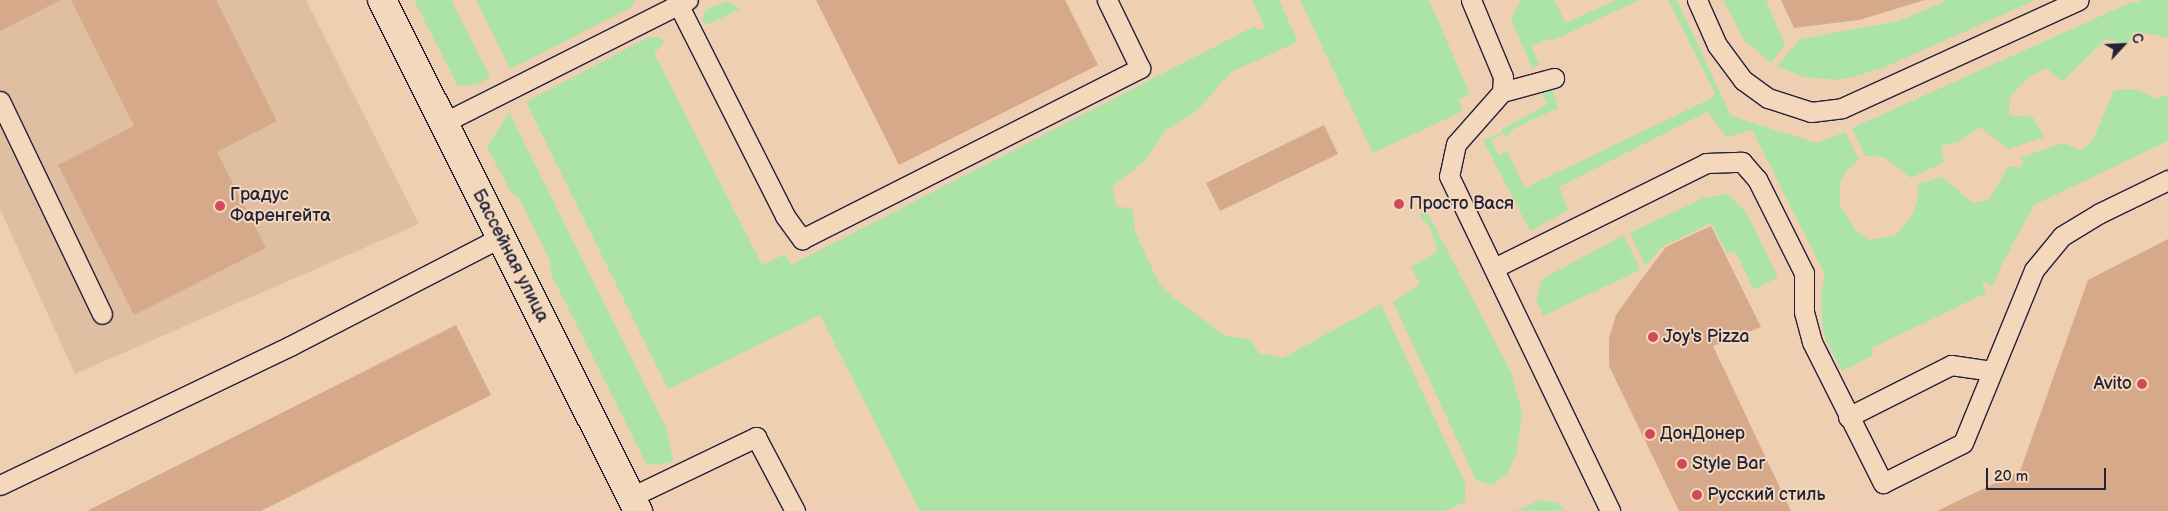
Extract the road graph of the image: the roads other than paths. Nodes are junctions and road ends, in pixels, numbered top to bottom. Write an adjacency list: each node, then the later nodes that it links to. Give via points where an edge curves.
1 (382, 0): 10 (street, Бассейная улица)
2 (1107, 0): 6 (lane, via 1140,68 802,239 785,216)
3 (1697, 0): 4 (lane, via 1717,45 1743,80 1768,98 1811,112 1842,108)
4 (2079, 0)
5 (1473, 1): 8 (lane, via 1503,77)
6 (681, 2): 10 (lane)
7 (1554, 78): 8 (lane)
8 (1502, 92): 13 (lane, via 1456,144 1449,176)
9 (0, 101): 14 (lane)
10 (443, 123): 12 (street, Бассейная улица)
11 (2168, 180): 15 (lane, via 2100,213 2062,236 2034,270)
12 (501, 237): 17 (lane, via 290,346); 18 (street, Бассейная улица)
13 (1494, 268): 16 (lane, via 1706,163 1742,162 1757,179 1804,272 1804,312 1812,342); 20 (lane)
14 (102, 314)
15 (1992, 371): 16 (lane, via 1951,365); 16 (lane, via 1963,443 1883,484)
16 (1848, 417)
17 (0, 485)
18 (635, 504): 19 (lane, via 756,437)
19 (795, 511)
20 (1610, 511)

